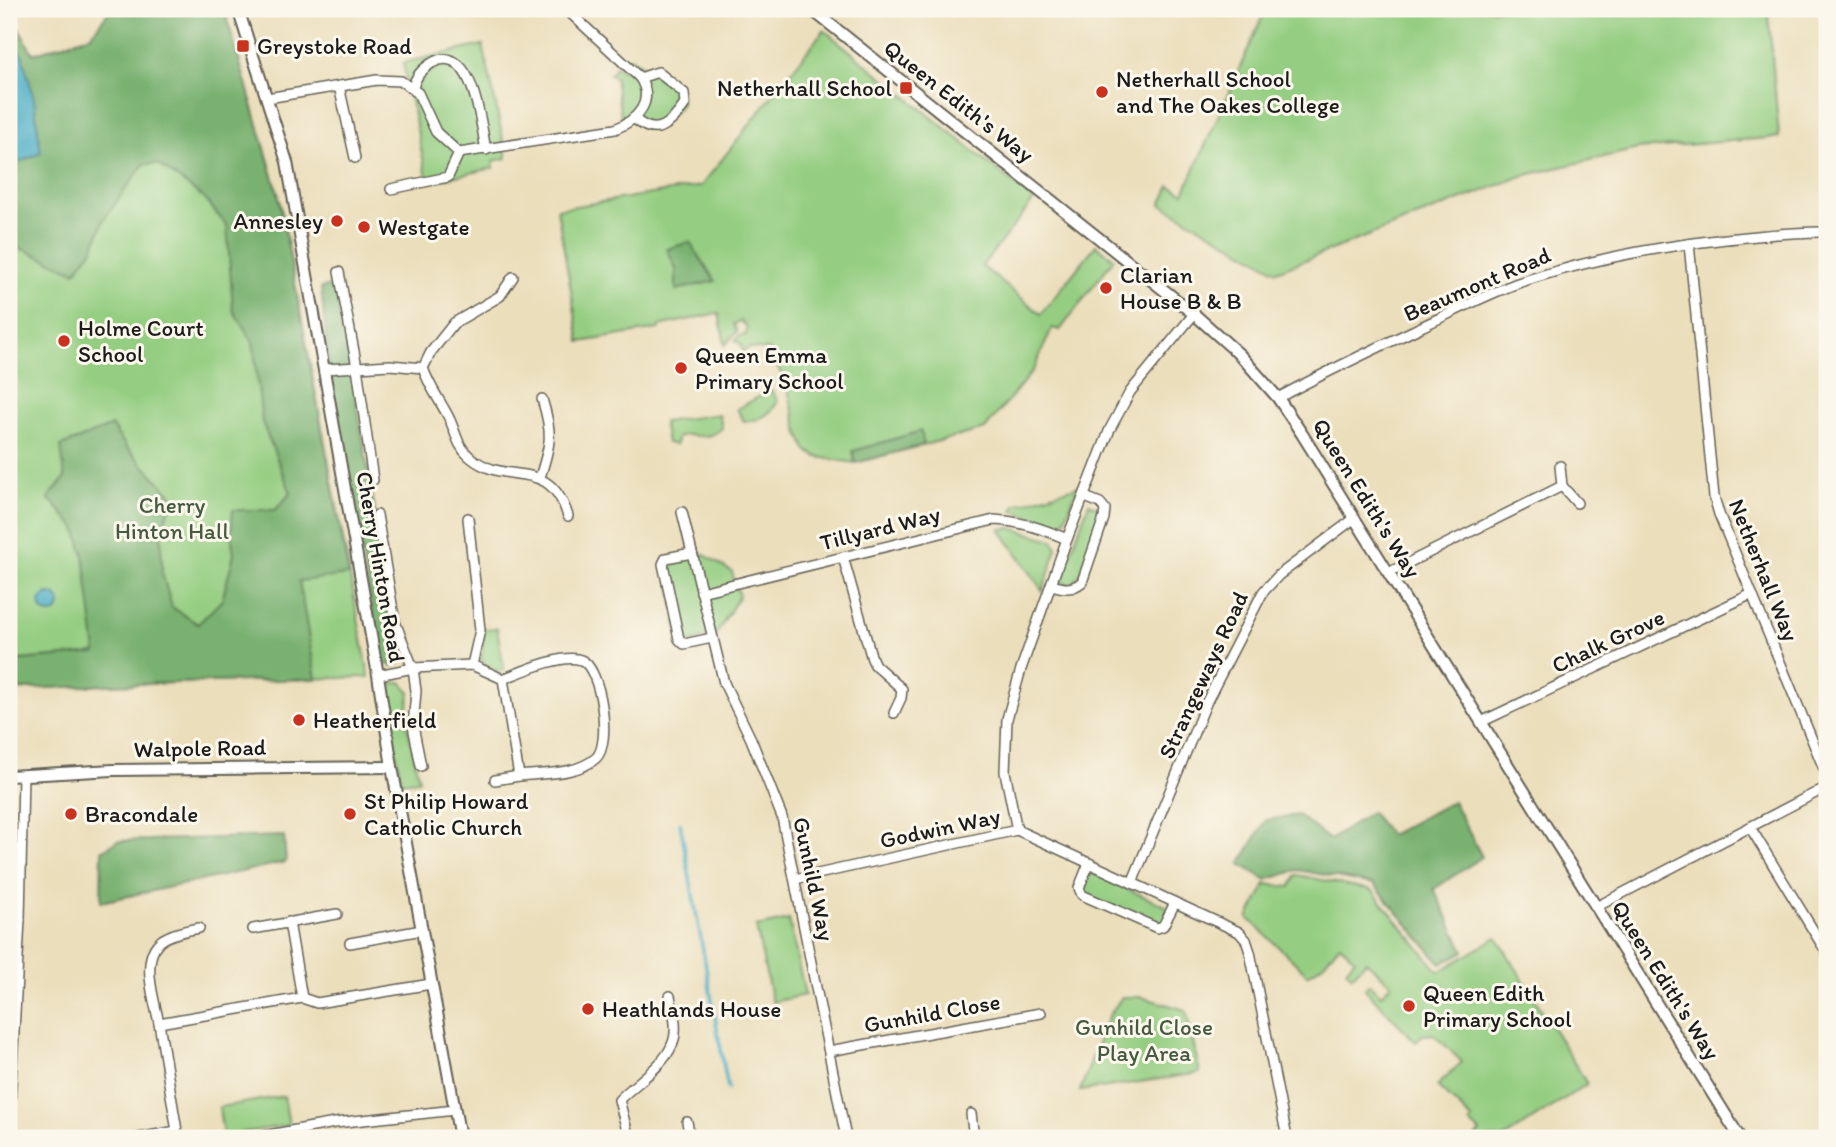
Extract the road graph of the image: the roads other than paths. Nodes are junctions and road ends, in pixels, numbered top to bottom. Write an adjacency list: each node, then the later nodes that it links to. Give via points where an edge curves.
1 (238, 9): 7 (street, Cherry Hinton Road)
2 (566, 9): 4 (street)
3 (811, 9): 17 (street, Queen Edith's Way)
4 (640, 78): 8 (street, via 645,104); 8 (street, via 658,72 684,93 685,104 663,127 650,128)
5 (339, 86): 6 (street, via 387,80); 7 (street); 11 (street)
6 (413, 88): 9 (street, via 423,69 436,61 457,63 468,73); 10 (street, via 436,132)
7 (267, 98): 20 (street, Cherry Hinton Road, via 286,162)
8 (635, 119): 9 (street, via 615,129)
9 (486, 150): 10 (street)
10 (459, 153): 12 (street, via 448,177)
11 (355, 158)
12 (391, 189)
13 (1827, 232): 14 (street, Beaumont Road)
14 (1689, 244): 21 (street, Beaumont Road, via 1618,255 1516,284); 40 (street, Netherhall Way, via 1714,497)
15 (339, 272): 18 (street)
16 (513, 277): 19 (street, via 500,296 454,323)
17 (1194, 314): 21 (street, Queen Edith's Way, via 1240,355); 27 (street, via 1130,392 1110,429)
18 (357, 368): 19 (street); 20 (street); 25 (street)
19 (423, 368): 24 (street, via 450,419 455,439 468,455 512,474)
20 (325, 369): 44 (street, Cherry Hinton Road)
21 (1278, 398): 33 (street, Queen Edith's Way)
22 (542, 399): 24 (street, via 550,445)
23 (1560, 466): 26 (street)
24 (540, 477): 31 (street, via 563,500)
25 (373, 480)
26 (1562, 486): 28 (street); 37 (street)
27 (1085, 497): 34 (street); 38 (street, via 1105,509 1082,582 1066,589)
28 (1577, 503)
29 (682, 512): 35 (street, Gunhild Way)
30 (377, 515): 43 (street, Cherry Hinton Road, via 395,622)
31 (568, 516)
32 (468, 518): 42 (street, via 480,630)
33 (1355, 518): 37 (street, Queen Edith's Way); 60 (street, Strangeways Road, via 1263,592 1207,701)
34 (1067, 539): 36 (street, Tillyard Way, via 1014,520 994,520); 38 (street)
35 (692, 553): 39 (street, Gunhild Way); 41 (street, via 666,558 663,564 679,639 684,644)
36 (843, 557): 39 (street, Tillyard Way); 46 (street, via 872,659 902,689)
37 (1390, 572): 47 (street, Queen Edith's Way)
38 (1052, 585): 57 (street, via 1007,719 1005,772)
39 (701, 592): 41 (street, Gunhild Way)
40 (1752, 594): 47 (street, Chalk Grove); 53 (street, Netherhall Way)
41 (712, 638): 59 (street, Gunhild Way, via 724,683 782,817)
42 (472, 665): 43 (street); 45 (street)
43 (413, 668): 44 (street); 48 (street, Cherry Hinton Road, via 413,726)
44 (379, 675): 49 (street, Cherry Hinton Road)
45 (503, 679): 52 (street); 52 (street, via 558,661 580,659 595,677 605,733 599,756 588,765)
46 (894, 713)
47 (1481, 722): 62 (street, Queen Edith's Way)
48 (421, 766)
49 (392, 767): 50 (street, Walpole Road); 69 (street, Cherry Hinton Road)
50 (23, 775): 51 (street, Walpole Road); 65 (street)
51 (9, 776)
52 (519, 776): 54 (street)
53 (1827, 776)
54 (495, 780)
55 (1827, 787): 56 (street)
56 (1750, 827): 62 (street); 71 (street)
57 (1017, 830): 58 (street, Godwin Way); 59 (street, Godwin Way)
58 (1089, 863): 60 (street, Godwin Way); 61 (street, via 1079,888 1082,895 1157,928 1163,926)
59 (795, 879): 77 (street, Gunhild Way)
60 (1132, 883): 61 (street, Godwin Way)
61 (1175, 903): 90 (street, Godwin Way, via 1239,932 1245,940)
62 (1596, 907): 91 (street, Queen Edith's Way)
63 (337, 914): 66 (street)
64 (9, 920): 65 (street)
65 (20, 920): 81 (street)
66 (289, 922): 68 (street); 74 (street)
67 (199, 928): 76 (street, via 165,937 156,943 149,958)
68 (253, 929)
69 (422, 930): 70 (street); 72 (street, Cherry Hinton Road)
70 (350, 943)
71 (1827, 953)
72 (431, 984): 74 (street, via 317,1003); 78 (street, Cherry Hinton Road)
73 (670, 996): 86 (street, via 675,1026 672,1046 619,1100)
74 (302, 998): 76 (street)
75 (1041, 1013): 77 (street, Gunhild Close)
76 (159, 1023): 82 (street)
77 (829, 1051): 88 (street, Gunhild Way)
78 (455, 1110): 84 (street, via 335,1123); 85 (street, Cherry Hinton Road)
79 (971, 1114): 89 (street)
80 (687, 1122): 87 (street)
81 (9, 1124)
82 (179, 1134): 83 (street)
83 (138, 1138)
84 (252, 1138)
85 (460, 1138)
86 (629, 1138)
87 (690, 1138)
88 (846, 1138)
89 (974, 1138)
90 (1287, 1138)
91 (1740, 1138)

